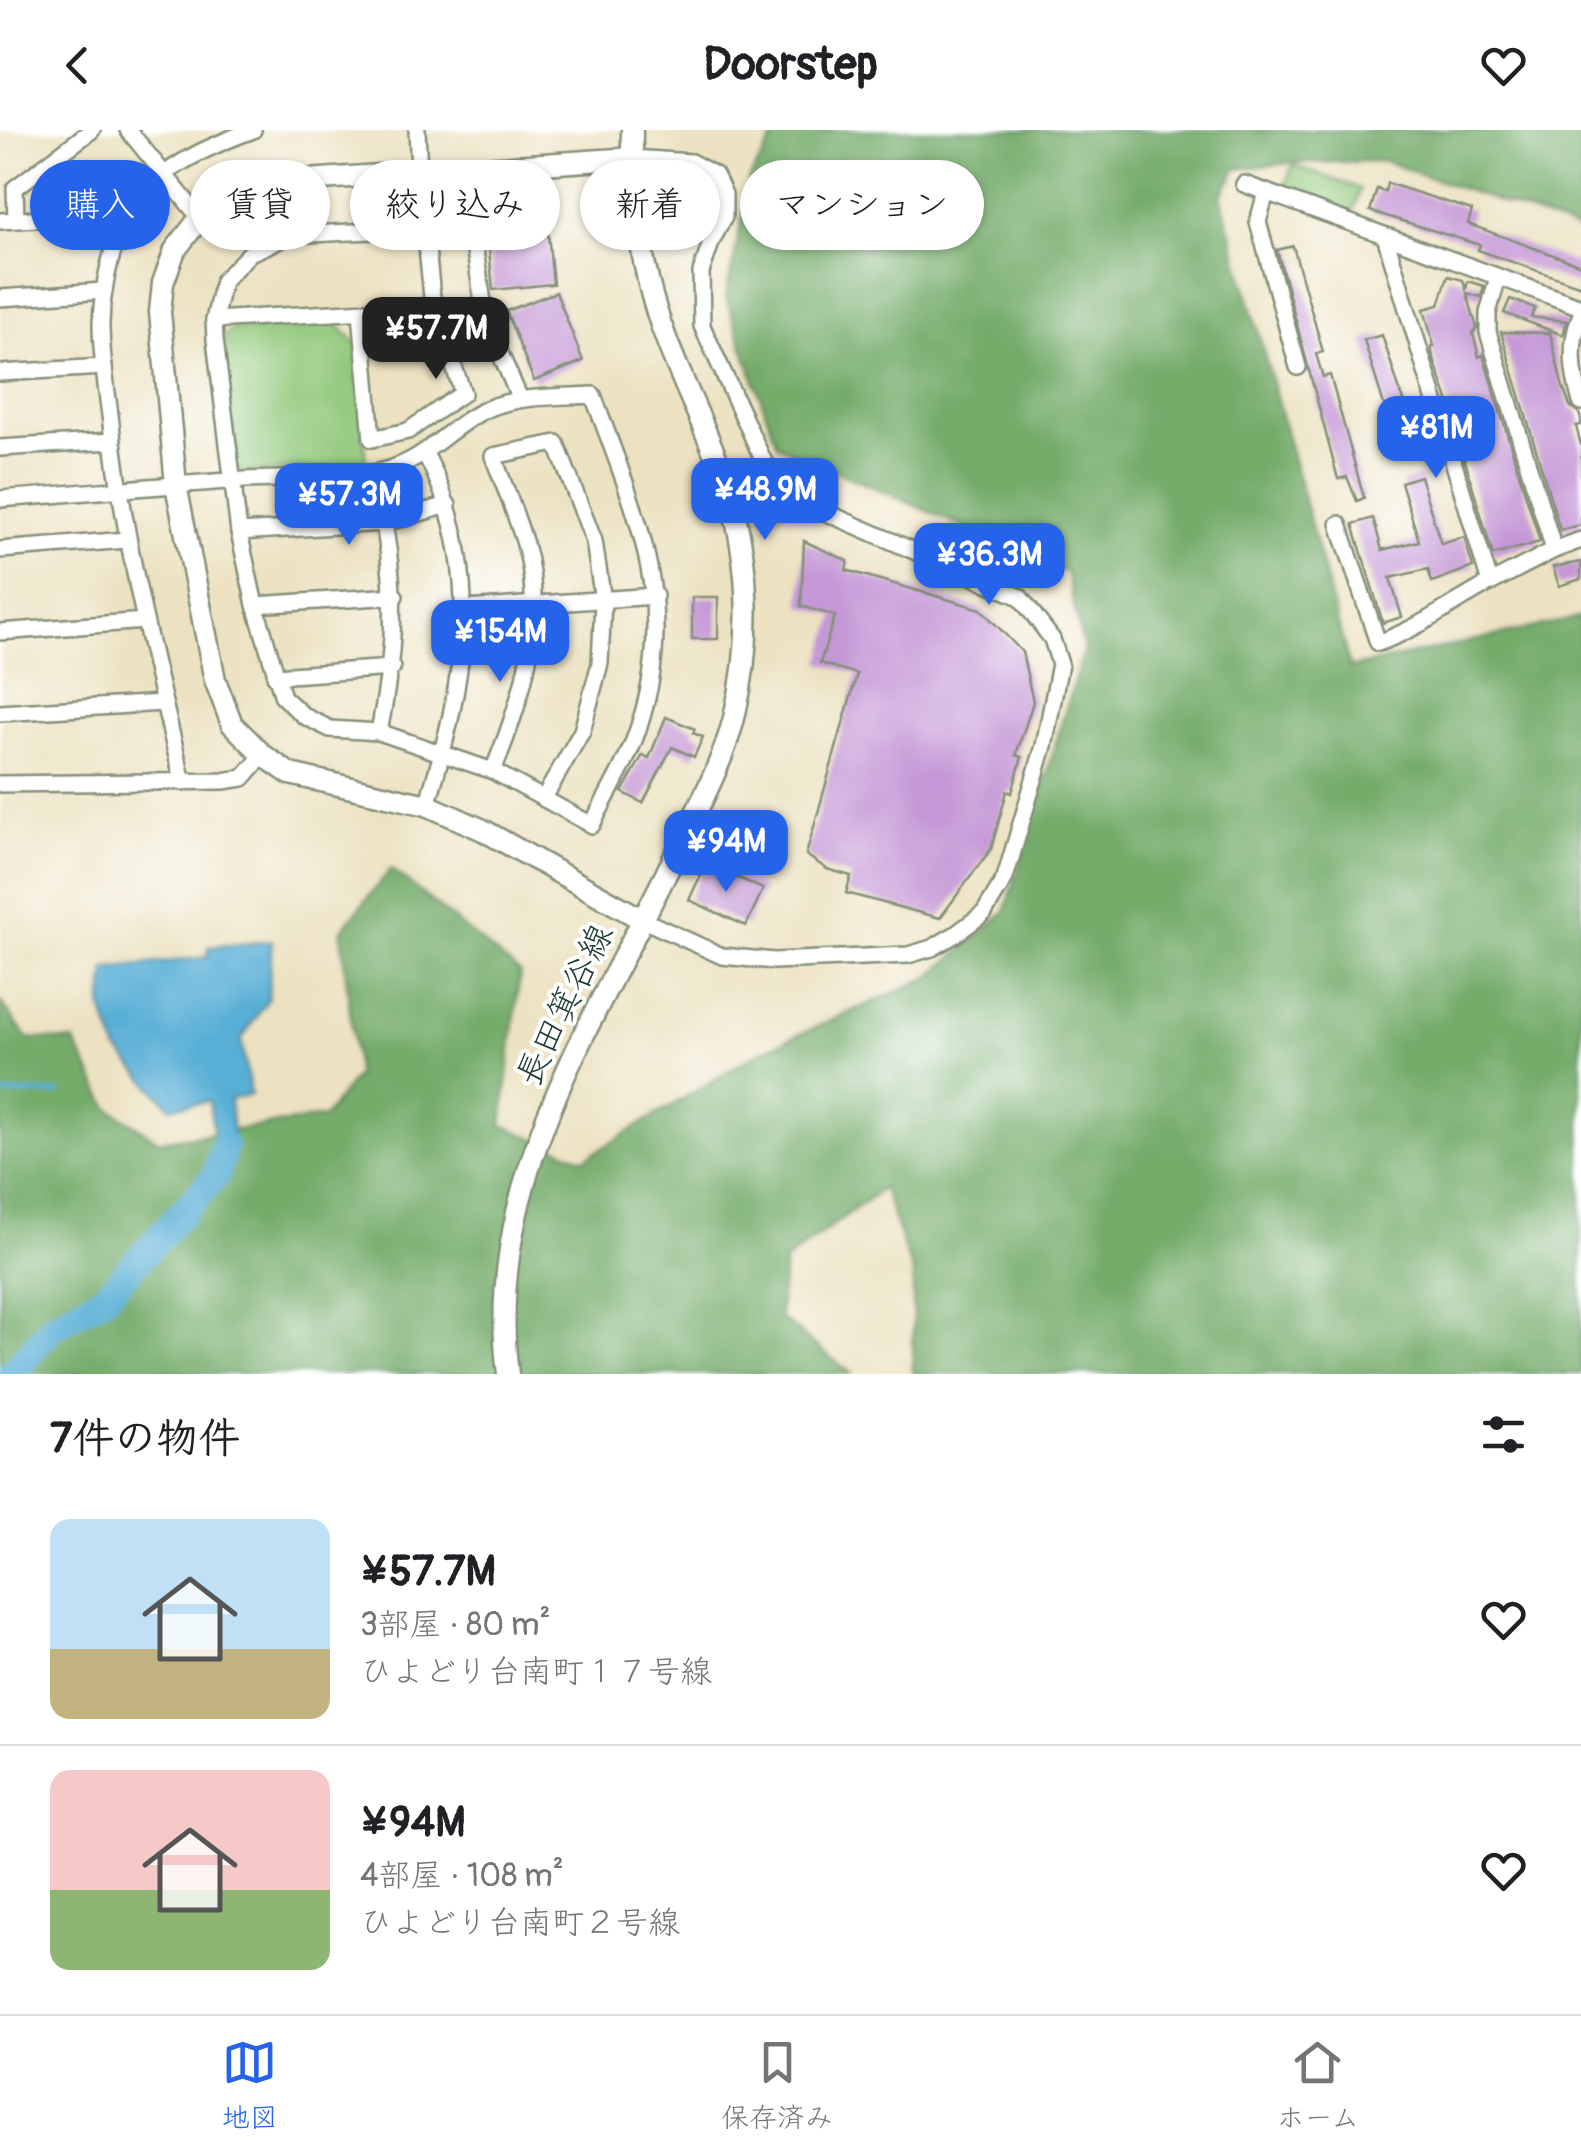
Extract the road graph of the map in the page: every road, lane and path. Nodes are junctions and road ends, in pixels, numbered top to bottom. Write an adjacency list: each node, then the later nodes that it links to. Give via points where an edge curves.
1 (92, 130): 15 (street, via 15,188)
2 (128, 130): 7 (street)
3 (253, 130): 10 (street)
4 (416, 130): 8 (street)
5 (634, 130): 6 (street, 長田箕谷線)
6 (632, 158): 9 (street); 70 (street, 長田箕谷線, via 648,282 729,494 747,620 743,675 724,754); 70 (street, via 691,162 714,175 724,194 724,217 701,272 702,326 764,462 827,513 1020,597 1052,639 1060,664 1005,878 984,913 956,934 908,955 774,961 722,956)
7 (153, 160)
8 (417, 160)
9 (560, 162)
10 (170, 170)
11 (170, 180): 14 (street)
12 (1244, 184): 13 (street)
13 (1266, 192): 18 (street); 30 (street, via 1258,222)
14 (190, 206)
15 (8, 220)
16 (190, 231): 38 (street, via 175,250 160,312)
17 (350, 231): 28 (street, via 291,235 250,252 223,281)
18 (1385, 236): 22 (street); 49 (street)
19 (117, 250): 23 (street)
20 (428, 250): 25 (street)
21 (474, 250): 32 (street, via 486,321)
22 (1498, 277): 26 (street); 48 (street, via 1488,313 1491,344)
23 (104, 291): 24 (street); 29 (street)
24 (0, 298)
25 (434, 307): 27 (street); 27 (street, via 463,393 408,431 372,439)
26 (1581, 310): 33 (street, via 1571,356)
27 (361, 312): 28 (street)
28 (214, 320): 37 (street)
29 (104, 367): 31 (street); 34 (street)
30 (1298, 367)
31 (0, 373)
32 (520, 399): 36 (street, via 457,426); 51 (street, via 592,394 644,534)
33 (1581, 402)
34 (112, 440): 35 (street); 39 (street)
35 (0, 448)
36 (426, 453): 37 (street, via 380,472); 41 (street)
37 (231, 481): 38 (street); 44 (street)
38 (176, 485): 39 (street); 64 (street, via 215,680 232,724)
39 (119, 490): 40 (street); 45 (street)
40 (0, 499)
41 (448, 504): 42 (street); 55 (street)
42 (384, 523): 44 (street); 50 (street)
43 (1339, 524): 49 (street, via 1378,643 1411,631)
44 (239, 532): 53 (street)
45 (126, 540): 47 (street); 56 (street)
46 (1581, 540): 48 (street)
47 (0, 550)
48 (1554, 550): 49 (street)
49 (1490, 583)
50 (395, 596): 53 (street); 58 (street)
51 (655, 596): 52 (street); 68 (street, via 644,705 633,744 592,826)
52 (604, 601): 54 (street); 54 (street, via 594,541 556,443 494,456 526,548); 68 (street, via 600,663 582,731)
53 (255, 605): 59 (street)
54 (533, 606): 55 (street); 65 (street, via 518,709)
55 (466, 608): 63 (street)
56 (145, 621): 57 (street); 60 (street)
57 (0, 632)
58 (392, 668): 59 (street); 62 (street)
59 (276, 676): 62 (street, via 283,697 304,716 330,729)
60 (163, 703): 61 (street); 66 (street)
61 (0, 713)
62 (379, 732): 63 (street)
63 (444, 752): 65 (street); 69 (street)
64 (262, 755): 66 (street, via 242,778); 69 (street, via 290,774)
65 (492, 771): 68 (street)
66 (183, 782): 67 (street)
67 (0, 784)
68 (544, 798)
69 (427, 805): 70 (street)
70 (643, 920): 71 (street, 長田箕谷線, via 522,1181 503,1334)
71 (508, 1374)

